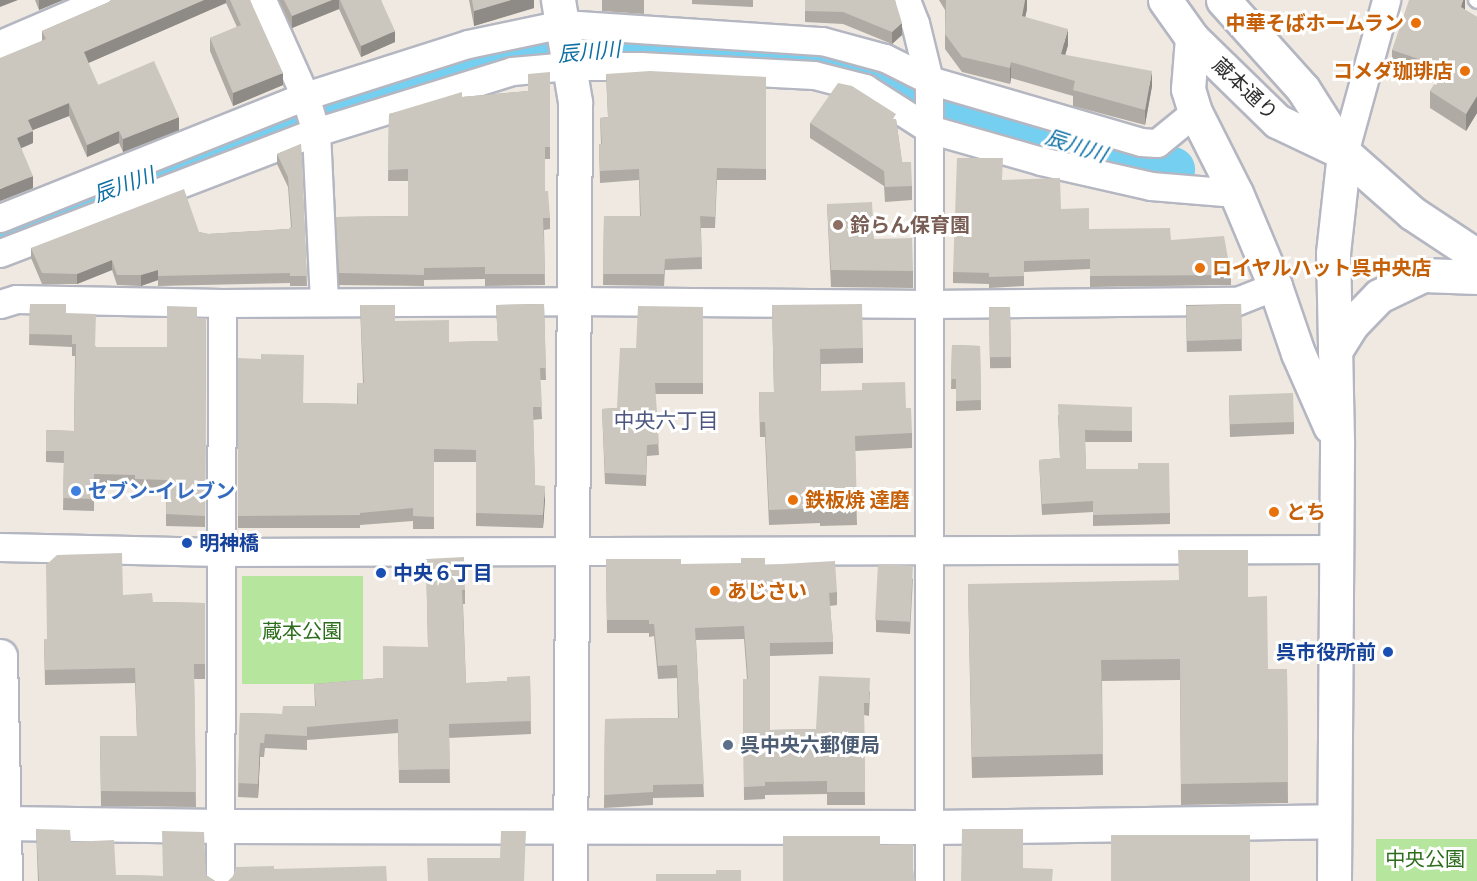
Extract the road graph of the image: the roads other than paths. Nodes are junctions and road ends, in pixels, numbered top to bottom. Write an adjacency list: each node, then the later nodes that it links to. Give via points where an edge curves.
1 (103, 0): 9 (street)
2 (262, 0): 12 (street)
3 (906, 0): 11 (street)
4 (1165, 0): 8 (street, 蔵本通り)
5 (1223, 0): 16 (street, 蔵本通り, via 1303,89)
6 (1386, 0): 16 (street)
7 (560, 12): 10 (street); 11 (street, via 822,41 885,58); 12 (street, via 531,28)
8 (1191, 38): 13 (street, via 1188,89); 16 (street, 蔵本通り, via 1277,121)
9 (0, 44)
10 (569, 66): 14 (street, via 814,75 865,88); 15 (street, via 512,71); 23 (street, via 575,102)
11 (929, 80): 13 (street, via 1141,142 1157,143); 14 (street)
12 (305, 96): 15 (street); 18 (street)
13 (1195, 112): 17 (street)
14 (929, 129): 17 (street, via 1041,161 1151,186); 27 (street)
15 (316, 132): 19 (street); 24 (street)
16 (1344, 153): 20 (street, 蔵本通り, via 1412,213); 28 (street, via 1333,253)
17 (1236, 193): 22 (street)
18 (0, 218)
19 (0, 253)
20 (1477, 256)
21 (1477, 277): 28 (street, via 1423,275 1379,296 1351,325)
22 (1275, 286): 27 (street, via 1237,301); 29 (street, via 1298,353)
23 (573, 301): 24 (street); 27 (street); 34 (street)
24 (324, 302): 25 (street)
25 (222, 303): 26 (street, via 16,299); 33 (street)
26 (0, 304)
27 (929, 304): 32 (street)
28 (1335, 351): 29 (street)
29 (1337, 441): 31 (street)
30 (0, 547): 33 (street)
31 (1335, 549): 32 (street); 36 (street)
32 (929, 551): 34 (street); 40 (street)
33 (220, 552): 34 (street); 38 (street)
34 (572, 553): 39 (street)
35 (0, 656): 37 (street)
36 (1334, 821): 40 (street); 45 (street)
37 (4, 823): 38 (street); 41 (street)
38 (220, 826): 39 (street); 42 (street)
39 (570, 826): 40 (street); 43 (street)
40 (929, 827): 44 (street)
41 (5, 881)
42 (220, 881)
43 (570, 881)
44 (929, 881)
45 (1334, 881)

